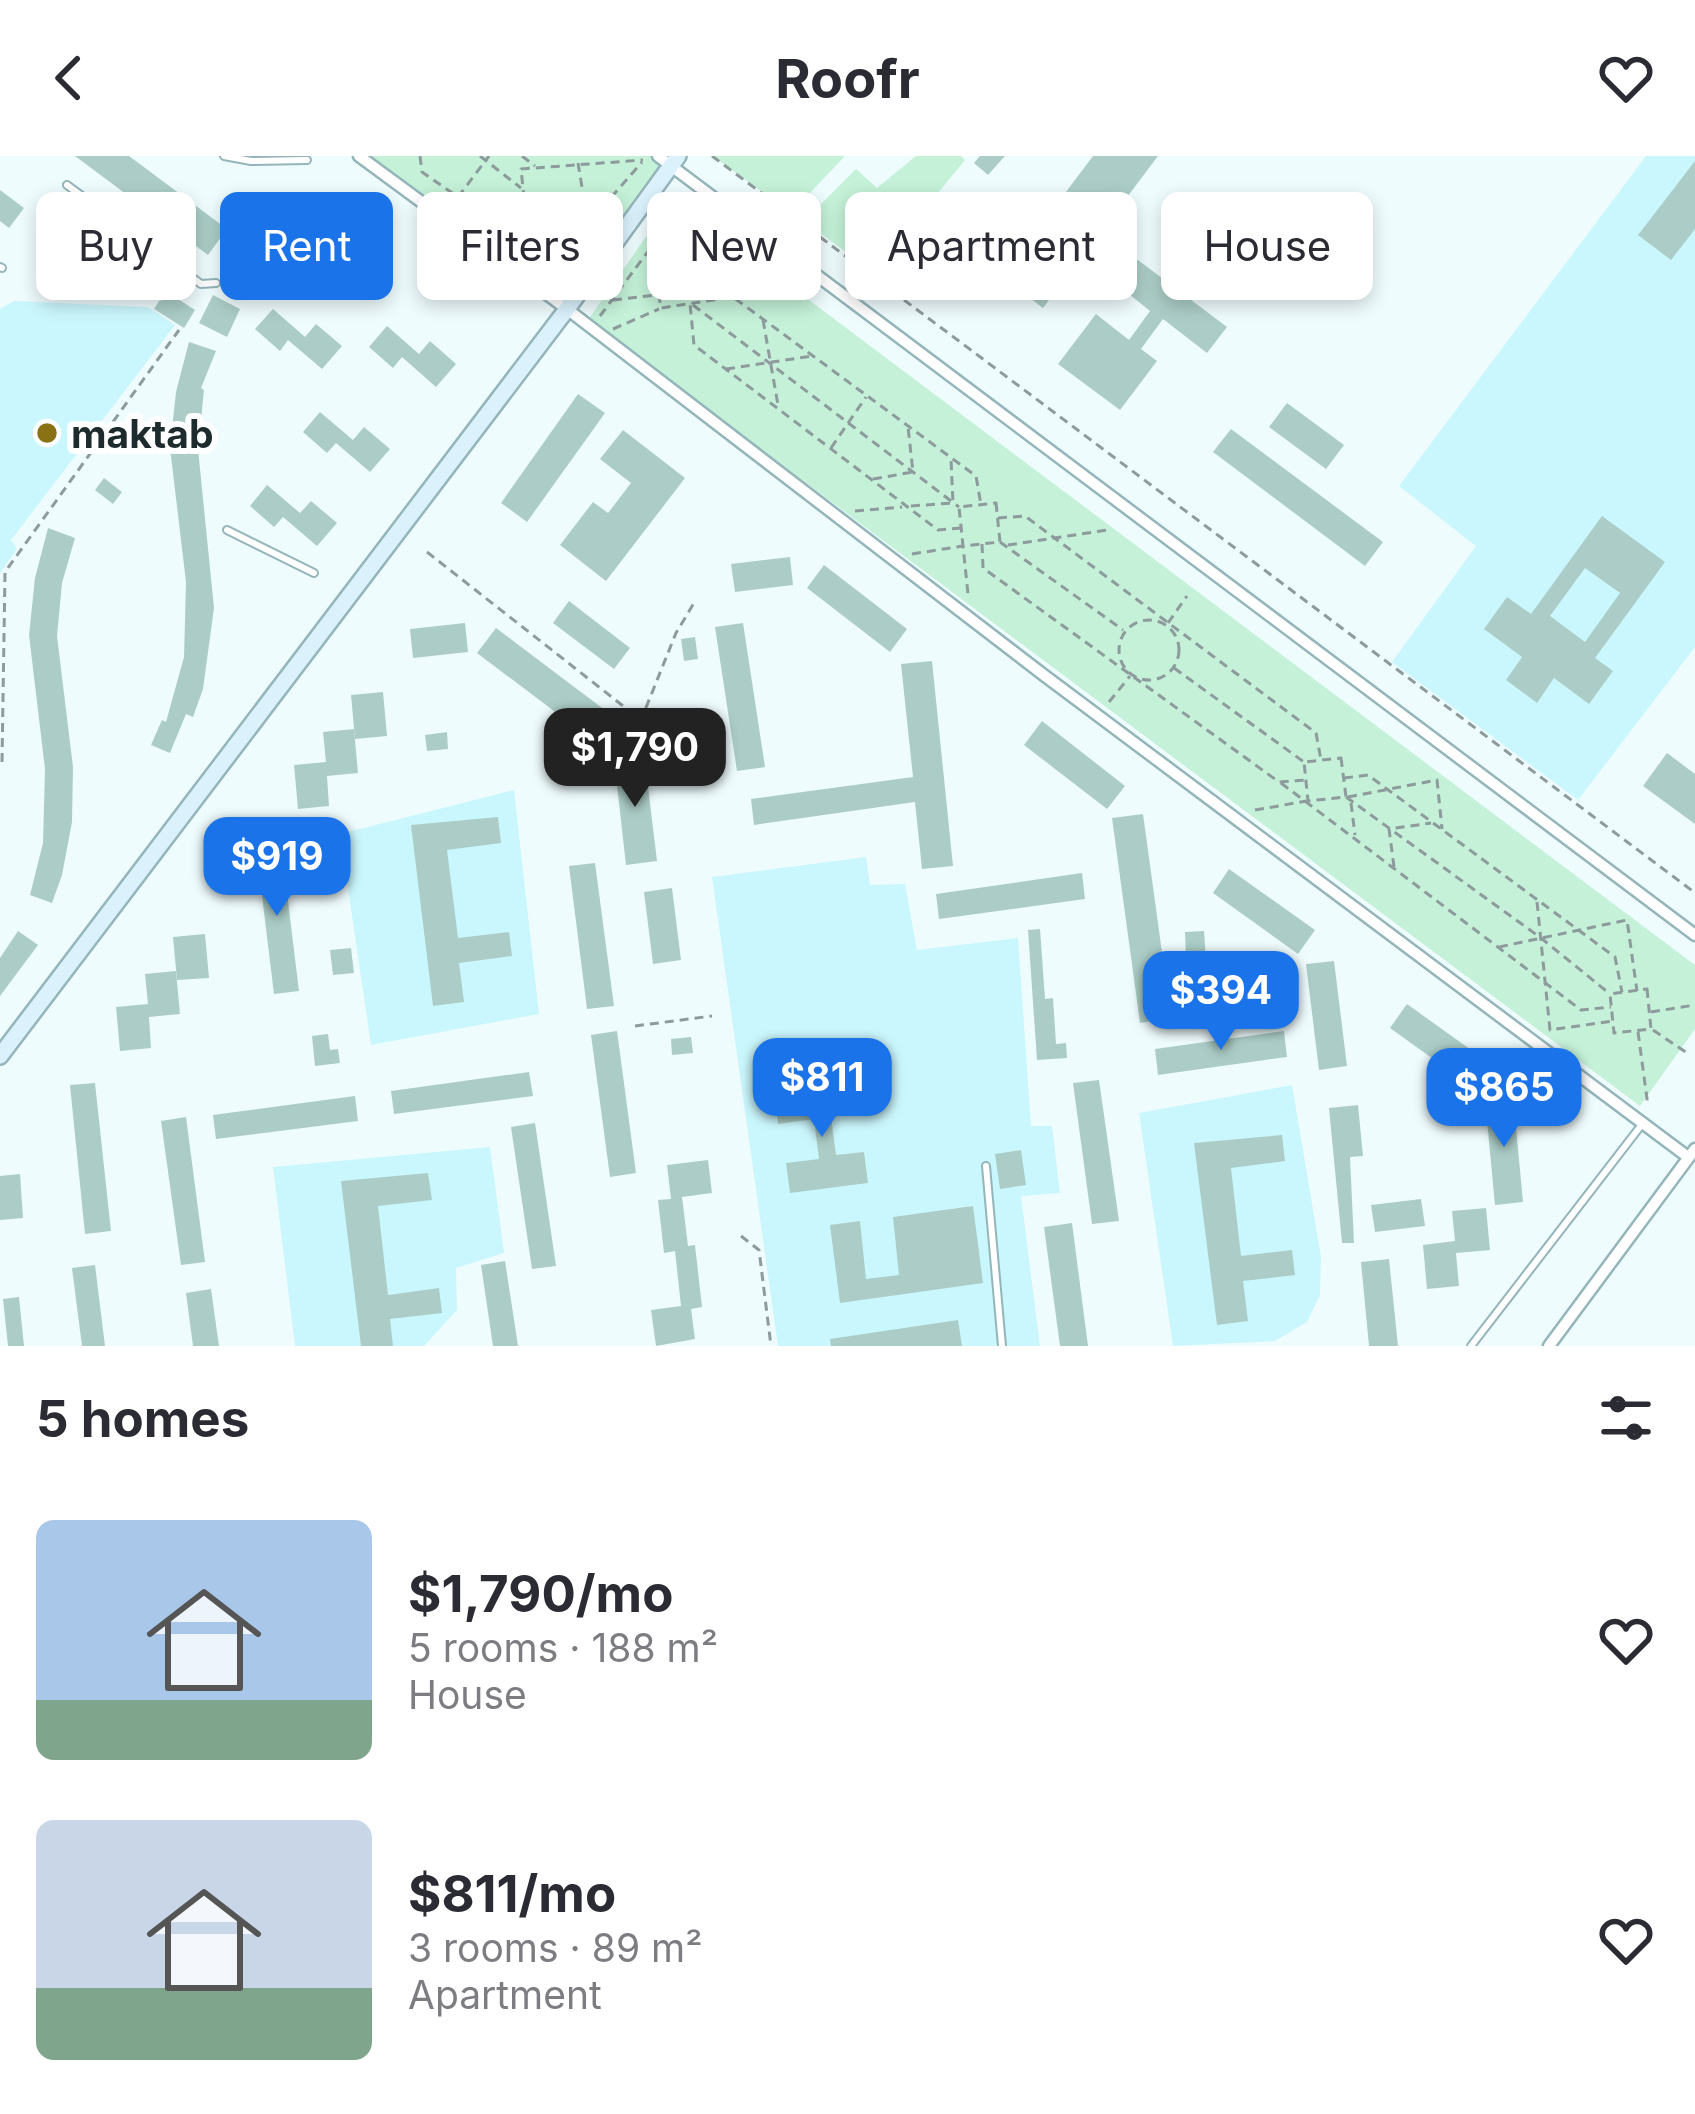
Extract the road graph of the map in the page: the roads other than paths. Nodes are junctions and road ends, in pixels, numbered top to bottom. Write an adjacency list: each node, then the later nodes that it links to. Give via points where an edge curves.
1 (224, 156): 4 (lane)
2 (359, 156): 7 (street)
3 (669, 159): 7 (street); 10 (street)
4 (307, 160)
5 (67, 185): 6 (lane, via 201,284)
6 (216, 284)
7 (567, 309): 11 (street); 12 (street)
8 (227, 530): 9 (lane)
9 (314, 573)
10 (1695, 935)
11 (0, 1055)
12 (1643, 1123): 13 (street); 16 (lane)
13 (1692, 1153): 17 (street)
14 (986, 1166): 15 (lane)
15 (1002, 1346)
16 (1471, 1346)
17 (1549, 1346)

